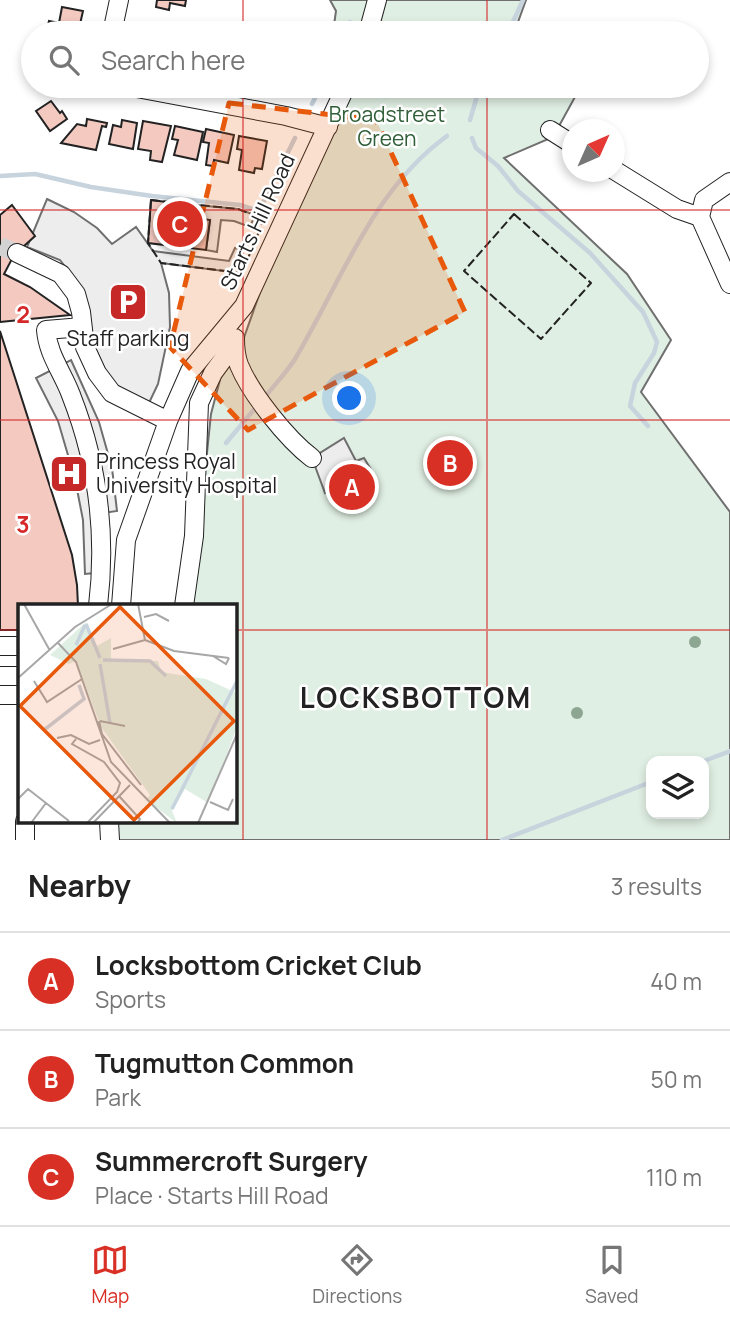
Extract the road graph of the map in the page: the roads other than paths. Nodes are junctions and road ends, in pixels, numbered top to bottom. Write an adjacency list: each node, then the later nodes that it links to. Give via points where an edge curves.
1 (119, 0): 3 (street)
2 (377, 0): 4 (street)
3 (115, 21)
4 (371, 21)
5 (191, 98): 7 (street)
6 (341, 98): 7 (street, Starts Hill Road)
7 (328, 127): 15 (street, Starts Hill Road)
8 (550, 130): 9 (street)
9 (562, 138)
10 (625, 177): 12 (street)
11 (730, 182): 12 (street, via 704,200)
12 (699, 217): 14 (street)
13 (17, 253): 16 (street, via 61,274 76,294)
14 (730, 284)
15 (234, 320): 17 (street); 18 (street, Starts Hill Road, via 190,371)
16 (82, 327): 18 (street, via 97,373 112,393); 20 (street, via 46,330 91,458 101,514 103,567)
17 (235, 343): 19 (street, via 238,363 249,383 289,437); 22 (street, via 199,403 194,536)
18 (167, 421): 21 (street, Starts Hill Road, via 126,540)
19 (312, 458)
20 (98, 604)
21 (121, 604)
22 (184, 604)
23 (0, 646): 24 (street)
24 (18, 646)
25 (0, 676): 26 (street)
26 (18, 676)
27 (0, 695): 28 (street)
28 (18, 695)
29 (25, 822): 31 (street)
30 (109, 822): 32 (street)
31 (25, 840)
32 (110, 840)

